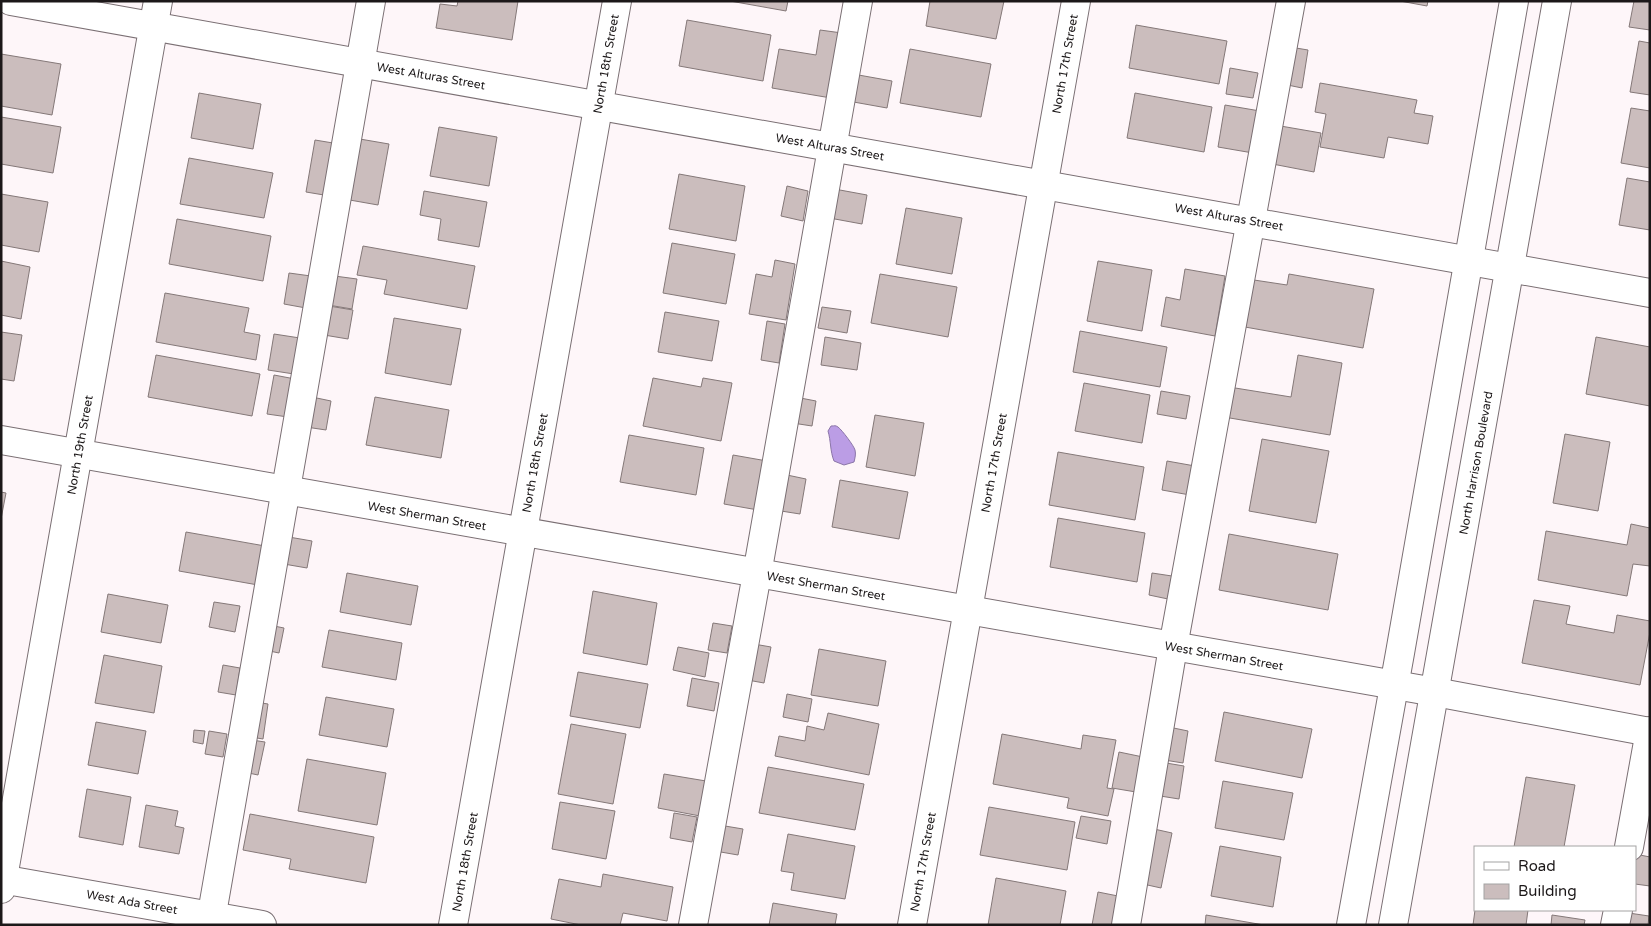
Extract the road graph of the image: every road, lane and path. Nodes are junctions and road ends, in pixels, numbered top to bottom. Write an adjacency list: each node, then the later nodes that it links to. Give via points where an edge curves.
1 (10, 1): 9 (street, West Alturas Street)
2 (371, 1): 10 (street)
3 (617, 1): 11 (street, North 18th Street)
4 (858, 1): 12 (street)
5 (1076, 1): 13 (street, North 17th Street)
6 (1291, 1): 14 (street)
7 (1514, 1): 15 (street)
8 (1557, 1): 16 (street, North Harrison Boulevard)
9 (155, 14): 10 (street, West Alturas Street); 19 (street, North 19th Street)
10 (360, 63): 11 (street, West Alturas Street); 20 (street)
11 (598, 106): 12 (street, West Alturas Street); 21 (street, North 18th Street)
12 (831, 147): 13 (street, West Alturas Street); 22 (street)
13 (1043, 185): 14 (street, West Alturas Street); 23 (street, North 17th Street)
14 (1251, 221): 15 (street, West Alturas Street); 24 (street)
15 (1468, 260): 16 (street, West Alturas Street); 25 (street)
16 (1510, 268): 17 (street, West Alturas Street); 26 (street, North Harrison Boulevard)
17 (1650, 293)
18 (1, 440): 19 (street, West Sherman Street)
19 (78, 454): 20 (street, West Sherman Street); 29 (street, North 19th Street)
20 (286, 491): 21 (street, West Sherman Street); 31 (street)
21 (523, 532): 22 (street, West Sherman Street); 33 (street, North 18th Street)
22 (757, 574): 23 (street, West Sherman Street); 34 (street)
23 (968, 611): 24 (street, West Sherman Street); 35 (street, North 17th Street)
24 (1173, 647): 25 (street, West Sherman Street); 36 (street)
25 (1394, 685): 26 (street, West Sherman Street); 37 (street)
26 (1435, 692): 27 (street, West Sherman Street); 38 (street, North Harrison Boulevard)
27 (1650, 731): 28 (street)
28 (1629, 846)
29 (2, 882): 31 (street, West Ada Street)
30 (1618, 911): 39 (street)
31 (210, 920): 32 (street, West Ada Street)
32 (262, 925)
33 (454, 925)
34 (693, 925)
35 (912, 925)
36 (1126, 925)
37 (1351, 925)
38 (1393, 925)
39 (1615, 925)

